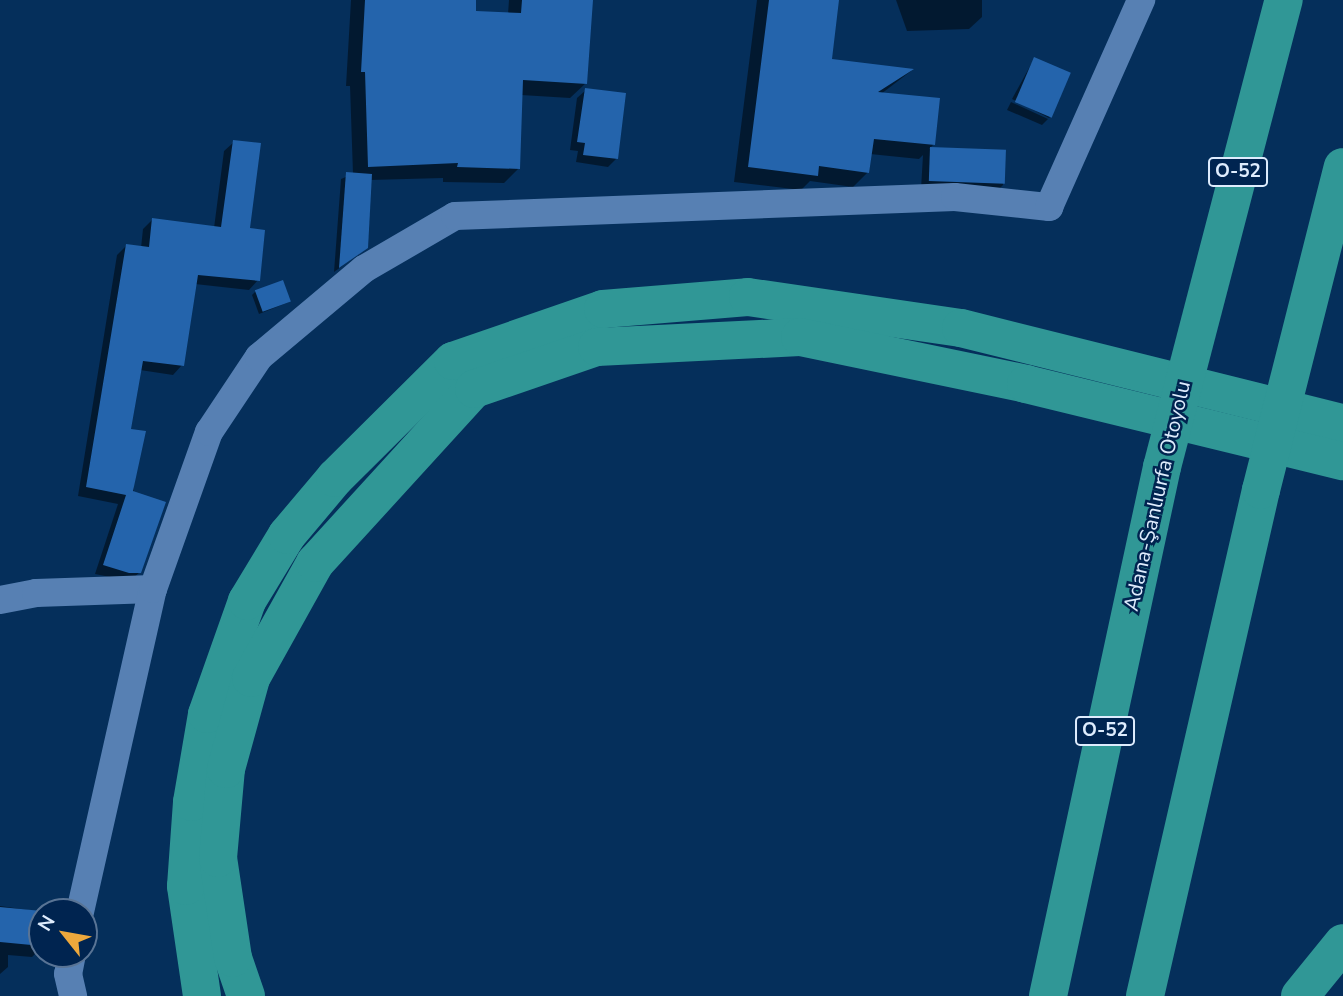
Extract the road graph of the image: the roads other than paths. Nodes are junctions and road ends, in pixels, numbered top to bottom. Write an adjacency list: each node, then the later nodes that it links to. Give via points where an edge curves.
1 (1141, 0): 7 (street, via 1049,207 955,197 455,216 363,269 259,357 209,432)
2 (1284, 0): 6 (highway, Adana-Şanlıurfa Otoyolu / O-52)
3 (1343, 167): 17 (highway, via 1261,490)
4 (1343, 423): 13 (highway, via 961,328 748,297 603,309 453,360 335,478 287,535 247,601 208,714 192,802 186,886)
5 (1343, 461): 14 (highway, via 1026,384 800,337 597,347 474,389 315,563 251,678 226,769 218,858 233,958)
6 (1162, 467): 15 (highway); 16 (highway, Adana-Şanlıurfa Otoyolu / O-52)
7 (153, 589): 8 (street, via 36,593); 9 (street)
8 (0, 600)
9 (83, 898)
10 (1343, 943): 18 (highway)
11 (69, 968): 12 (street)
12 (73, 996)
13 (202, 996)
14 (246, 996)
15 (1024, 996)
16 (1048, 996)
17 (1145, 996)
18 (1300, 996)

